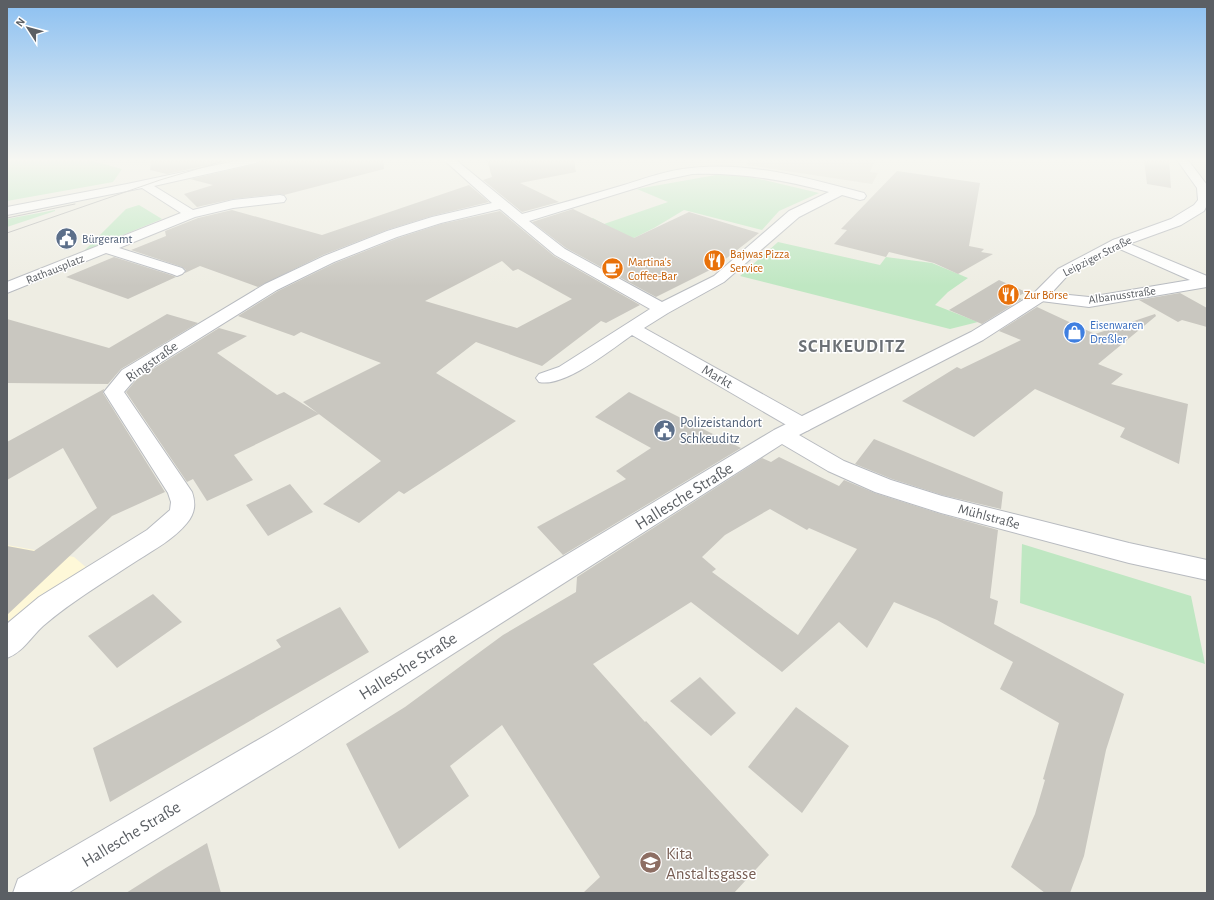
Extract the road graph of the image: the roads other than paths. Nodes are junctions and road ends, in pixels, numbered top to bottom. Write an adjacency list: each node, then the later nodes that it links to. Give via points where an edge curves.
1 (54, 202): 9 (street)
2 (171, 202): 10 (street)
3 (252, 202): 10 (street, Rathausplatz)
4 (498, 202): 8 (street)
5 (577, 202): 11 (street)
6 (818, 202): 18 (street, via 794,214 719,279)
7 (1203, 202): 12 (street, Leipziger Straße, via 1200,208 1176,222)
8 (502, 205): 11 (street); 23 (street, Ringstraße, via 436,220 329,259 271,287 129,374 114,392 180,492 183,503 179,516 160,533 56,601)
9 (7, 211)
10 (191, 214): 13 (street, Rathausplatz)
11 (520, 219): 18 (street, via 560,252)
12 (1118, 243): 15 (street, Albanusstraße); 17 (street, Leipziger Straße, via 1062,272)
13 (105, 248): 14 (street); 16 (street, Rathausplatz)
14 (177, 270)
15 (1206, 282): 17 (street, Albanusstraße, via 1089,302)
16 (7, 288)
17 (1039, 297): 21 (street, Leipziger Straße, via 977,336)
18 (662, 309): 19 (street)
19 (632, 328): 20 (street, via 566,371); 21 (street, Markt)
20 (546, 378)
21 (792, 430): 22 (street, Mühlstraße, via 836,466 882,486 941,504); 24 (street, Hallesche Straße, via 287,741)
22 (1207, 571)
23 (7, 645)
24 (32, 893)

